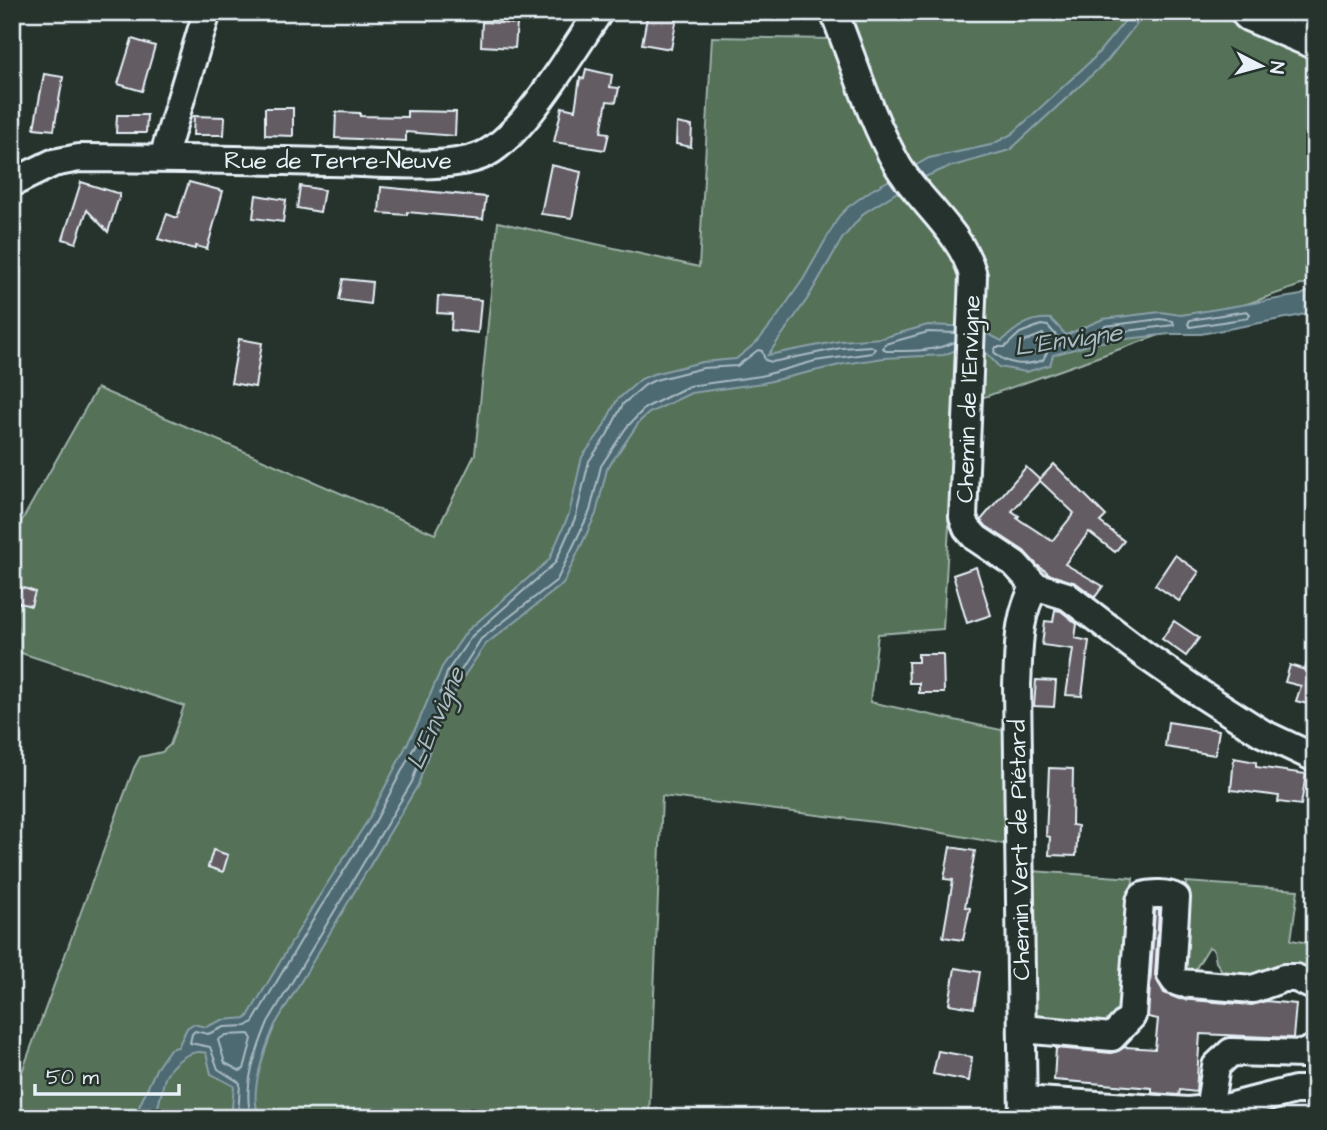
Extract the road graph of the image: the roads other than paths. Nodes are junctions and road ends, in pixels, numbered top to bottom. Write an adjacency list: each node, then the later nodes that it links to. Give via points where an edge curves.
1 (208, 12): 6 (street)
2 (599, 12): 6 (street, Rue de Terre-Neuve, via 512,131 488,153 472,159 409,163)
3 (834, 12): 8 (street, Chemin de l'Envigne, via 898,166 970,262 963,517 976,538 1015,564)
4 (1251, 12): 5 (highway)
5 (1315, 39)
6 (163, 158): 7 (street, Rue de Terre-Neuve, via 79,158 52,163)
7 (12, 183)
8 (1035, 586): 9 (street, Chemin de l'Envigne, via 1066,596 1201,694 1262,733); 11 (street, Chemin Vert de Piétard, via 1021,617 1017,685)
9 (1315, 758)
10 (1315, 987): 11 (street, via 1296,978 1253,989 1175,981 1171,975 1176,898 1149,894 1140,901 1132,1016 1112,1037)
11 (1022, 1029): 14 (street, Chemin Vert de Piétard)
12 (1315, 1048): 15 (street, via 1303,1054 1231,1052 1216,1066)
13 (1315, 1090): 15 (street, via 1295,1090)
14 (1023, 1109): 15 (street)
15 (1209, 1110)

